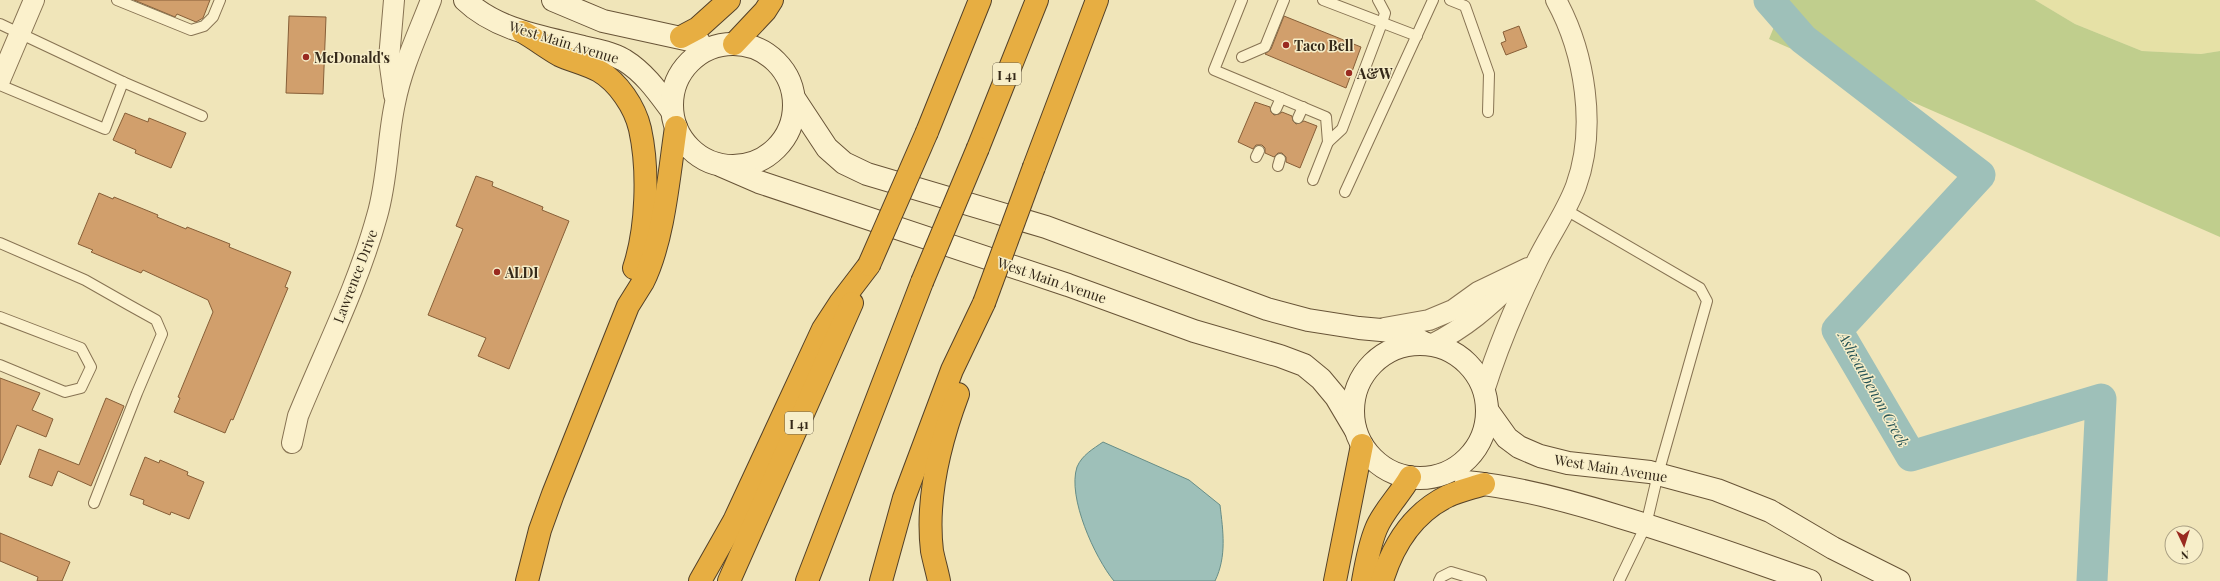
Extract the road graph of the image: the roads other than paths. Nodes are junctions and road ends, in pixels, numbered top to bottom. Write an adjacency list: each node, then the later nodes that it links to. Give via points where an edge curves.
1 (34, 0): 23 (street)
2 (117, 0): 3 (lane, via 191,30 204,26 213,17)
3 (220, 0)
4 (394, 0): 33 (street, Lawrence Drive, via 389,59)
5 (431, 0): 33 (street, Lawrence Drive, via 411,46)
6 (465, 0): 22 (main road, West Main Avenue, via 478,12)
7 (553, 0): 25 (main road, via 603,21)
8 (729, 0): 25 (highway, via 698,28)
9 (772, 0): 26 (highway, via 765,11)
10 (980, 0): 47 (highway, I 41, bridge, via 927,132)
11 (1037, 0): 65 (highway, I 41, bridge, via 922,282)
12 (1097, 0): 48 (highway, bridge)
13 (1242, 0): 32 (lane, via 1214,70)
14 (1284, 0): 27 (lane, via 1264,46)
15 (1323, 0): 20 (lane)
16 (1378, 0): 20 (lane, via 1385,13)
17 (1433, 0): 24 (lane)
18 (1450, 0): 36 (lane, via 1464,6 1489,74)
19 (1556, 0): 44 (street, via 1578,58 1585,107 1585,143 1580,173)
20 (1382, 23): 24 (lane); 40 (lane, via 1342,129)
21 (0, 24): 23 (lane)
22 (523, 32): 39 (main road, West Main Avenue, via 602,51 623,59 643,73); 49 (highway, via 558,54 599,71 617,87 631,105 640,128 645,163 643,220 637,260 631,277)
23 (20, 33): 28 (street); 29 (lane)
24 (1417, 36): 43 (lane)
25 (681, 37): 26 (main road)
26 (727, 45): 31 (main road, via 752,47 768,54 790,81); 39 (main road, via 703,52 689,62 679,77 673,93)
27 (1242, 57)
28 (0, 80)
29 (123, 82): 30 (lane, via 105,129); 37 (lane)
30 (0, 85)
31 (794, 98): 41 (main road, via 794,117 787,135 776,150 760,161 741,166); 51 (main road, via 827,148 844,163 867,174 1046,227 1268,309 1308,320)
32 (1281, 98): 34 (lane); 35 (lane)
33 (395, 102): 56 (street, Lawrence Drive, via 385,187 378,216 367,250 298,416)
34 (1303, 107): 38 (lane); 40 (lane, via 1326,117)
35 (1276, 110)
36 (1488, 112)
37 (202, 116)
38 (1298, 118)
39 (674, 119): 41 (main road, via 686,145 702,158); 49 (highway, via 667,186 654,248 643,281)
40 (1328, 142): 42 (lane)
41 (722, 166): 55 (main road, West Main Avenue, via 759,182 1068,285 1194,331 1304,365 1323,380 1336,397)
42 (1313, 180)
43 (1344, 192)
44 (1566, 210): 46 (street); 57 (lane, via 1700,288 1707,300)
45 (0, 243): 60 (lane, via 86,280 129,304 156,320 162,334)
46 (1533, 264): 51 (street, via 1478,292 1453,310 1429,320); 52 (street, via 1485,310 1458,331); 54 (street, via 1499,344)
47 (869, 265): 63 (highway, via 822,329 734,521); 64 (highway, I 41)
48 (984, 303): 66 (highway, via 952,370 904,498); 67 (highway, via 937,471 932,551)
49 (628, 306): 62 (highway, via 553,494 540,530)
50 (0, 317): 53 (lane, via 81,348 90,367 81,388 65,392)
51 (1379, 329): 52 (main road, via 1403,332)
52 (1429, 345): 54 (main road, via 1464,360 1476,374); 55 (main road, via 1405,346 1385,354 1368,368 1357,386 1353,408)
53 (0, 365)
54 (1485, 401): 57 (main road, West Main Avenue, via 1507,438 1519,447 1540,456 1568,463); 58 (main road, via 1484,432 1474,450 1459,465 1440,475)
55 (1359, 437): 58 (main road, via 1375,461 1391,472); 68 (highway)
56 (292, 443)
57 (1658, 474): 61 (lane); 75 (main road, West Main Avenue, via 1717,490 1770,511 1833,548)
58 (1415, 478): 59 (main road); 69 (highway, via 1376,529)
59 (1484, 484): 61 (main road, via 1576,503); 70 (highway, via 1449,496 1418,517 1396,546)
60 (94, 503)
61 (1646, 525): 73 (lane); 74 (main road)
62 (527, 581)
63 (700, 581)
64 (730, 581)
65 (807, 581)
66 (881, 581)
67 (939, 581)
68 (1335, 581)
69 (1363, 581)
70 (1382, 581)
71 (1439, 581): 72 (lane, via 1451,572)
72 (1481, 581)
73 (1619, 581)
74 (1810, 581)
75 (1899, 581)

